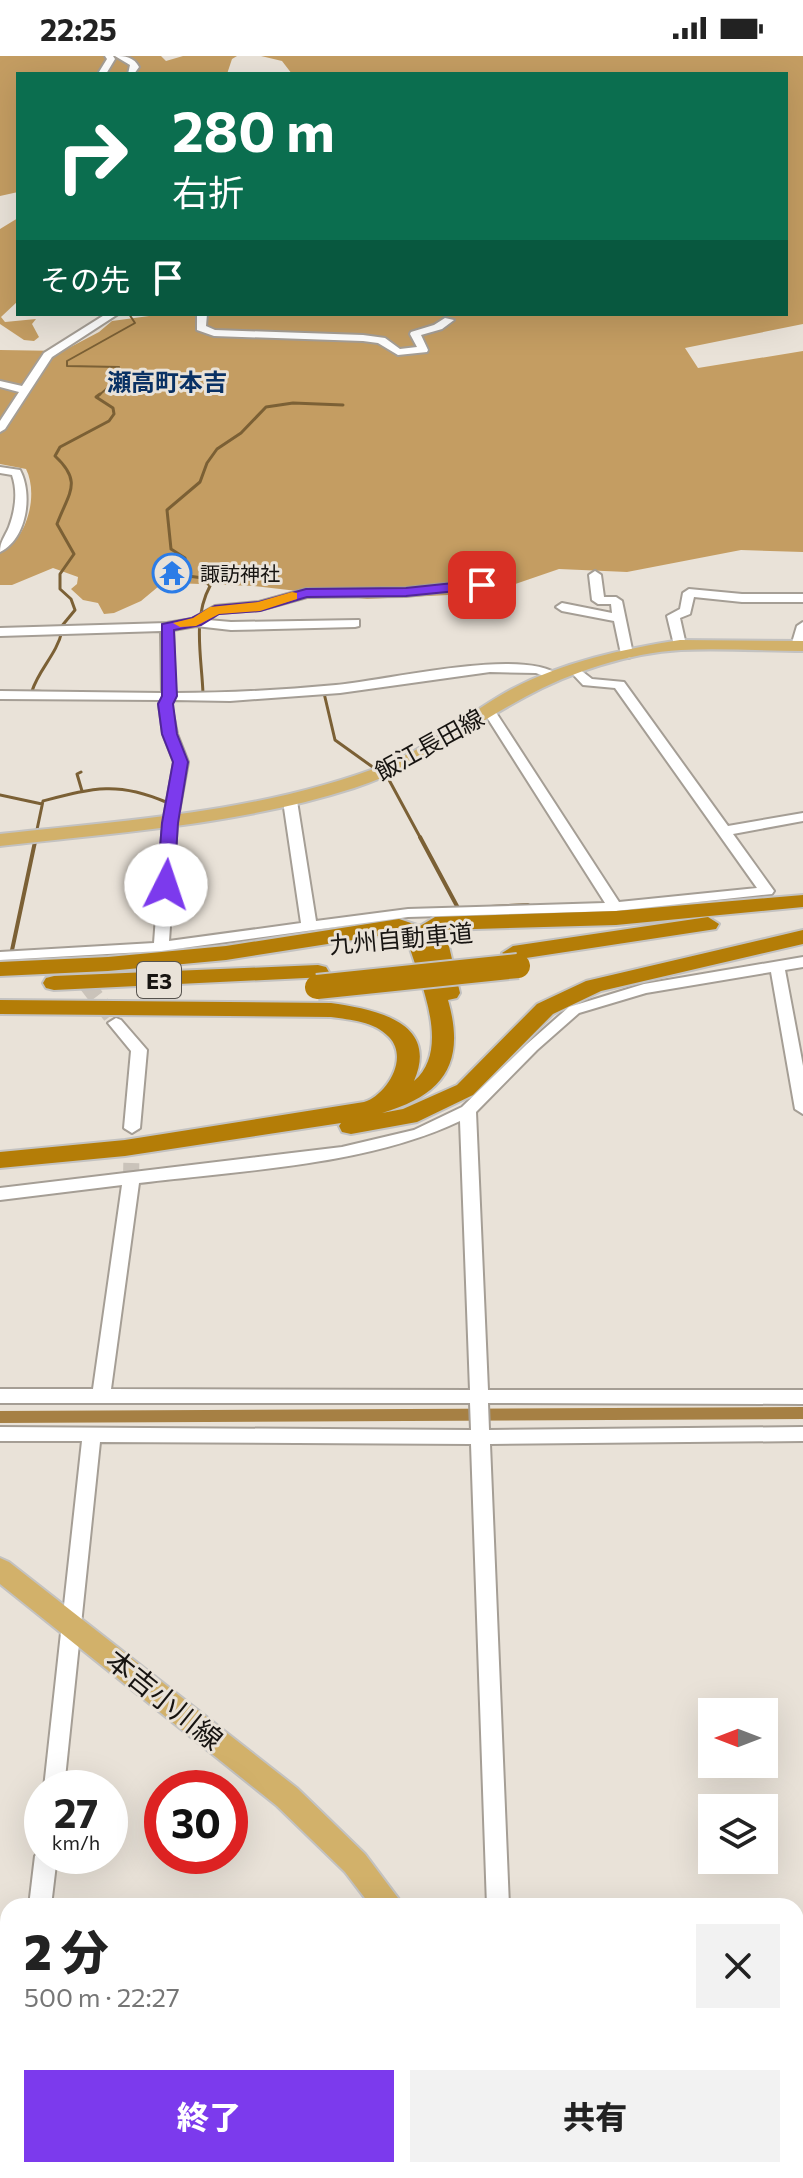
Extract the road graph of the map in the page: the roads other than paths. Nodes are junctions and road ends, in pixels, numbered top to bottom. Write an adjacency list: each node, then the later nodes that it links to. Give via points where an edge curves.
1 (109, 56): 3 (street)
2 (119, 56): 4 (street, via 133,63)
3 (103, 72)
4 (131, 72)
5 (110, 316): 9 (street, via 48,355)
6 (202, 316): 7 (street, via 201,328 214,333 363,338 381,340 398,352 423,350 415,334)
7 (449, 320)
8 (0, 384): 9 (street)
9 (24, 390): 10 (street)
10 (0, 429)
11 (0, 470): 12 (street, via 16,472 21,489 16,524)
12 (0, 548)
13 (595, 575): 17 (street, via 598,600 616,601)
14 (510, 581): 18 (street, via 406,592 306,593 260,606 215,610)
15 (803, 598): 23 (street, via 689,593 686,611 673,616)
16 (562, 607): 17 (street)
17 (620, 618): 25 (street)
18 (196, 622): 19 (street); 21 (street)
19 (355, 623)
20 (803, 626): 24 (street)
21 (167, 627): 22 (street); 29 (street)
22 (0, 632)
23 (680, 645): 24 (main road, 飯江長田線); 25 (main road, 飯江長田線)
24 (800, 646)
25 (627, 654): 26 (main road, 飯江長田線)
26 (574, 669): 27 (main road, 飯江長田線); 34 (street, via 588,682 619,685)
27 (554, 676): 29 (street, via 538,669 490,668 329,690); 30 (main road, 飯江長田線)
28 (0, 695): 29 (street)
29 (169, 696): 33 (street, via 165,704 170,734 181,762)
30 (489, 711): 31 (main road, 飯江長田線, via 398,766); 37 (street)
31 (290, 801): 33 (main road, 飯江長田線); 39 (street)
32 (803, 817): 34 (street)
33 (170, 823): 35 (main road, 飯江長田線); 42 (street)
34 (725, 831): 37 (street, via 767,891)
35 (0, 840)
36 (803, 904): 40 (highway, via 616,918 456,922 435,924); 44 (highway, 九州自動車道 / E3)
37 (615, 907): 39 (street, via 408,913)
38 (803, 924): 44 (highway, 九州自動車道 / E3, via 622,954)
39 (309, 925): 42 (street)
40 (425, 933): 47 (highway, via 399,926 226,953); 54 (highway, via 418,939 442,1027 442,1056 433,1076 407,1096); 55 (highway, via 436,938 457,1027 454,1065 431,1094)
41 (803, 937): 55 (highway, via 594,986 545,1009 465,1090 409,1116)
42 (161, 947): 43 (street, via 68,959)
43 (0, 956)
44 (516, 960): 48 (highway, 九州自動車道 / E3, bridge)
45 (803, 962): 46 (street)
46 (777, 965): 52 (street); 53 (street, via 644,989 574,1010)
47 (0, 969)
48 (318, 980): 49 (highway, 九州自動車道 / E3); 50 (highway, 九州自動車道 / E3, via 208,995)
49 (0, 984)
50 (0, 1005): 54 (highway, via 331,1010 362,1015 386,1023 403,1037 409,1059 404,1082 388,1097)
51 (116, 1023): 56 (street, via 139,1050)
52 (803, 1109)
53 (468, 1111): 59 (street, via 419,1134 342,1152); 63 (street)
54 (352, 1113): 57 (highway, via 120,1149)
55 (378, 1122): 58 (highway)
56 (132, 1128)
57 (0, 1160)
58 (0, 1172)
59 (131, 1179): 60 (street); 62 (street)
60 (0, 1194)
61 (0, 1396): 62 (street)
62 (101, 1396): 63 (street)
63 (480, 1396): 64 (street); 68 (street)
64 (803, 1397)
65 (0, 1434): 66 (street)
66 (92, 1434): 68 (street); 70 (street)
67 (803, 1434): 68 (street)
68 (480, 1437): 75 (street)
69 (0, 1569): 70 (main road, 本吉小川線)
70 (72, 1625): 71 (street); 74 (main road, 本吉小川線, via 287,1797)
71 (56, 1770)
72 (44, 1874): 73 (street)
73 (41, 1898)
74 (383, 1898)
75 (498, 1898)

